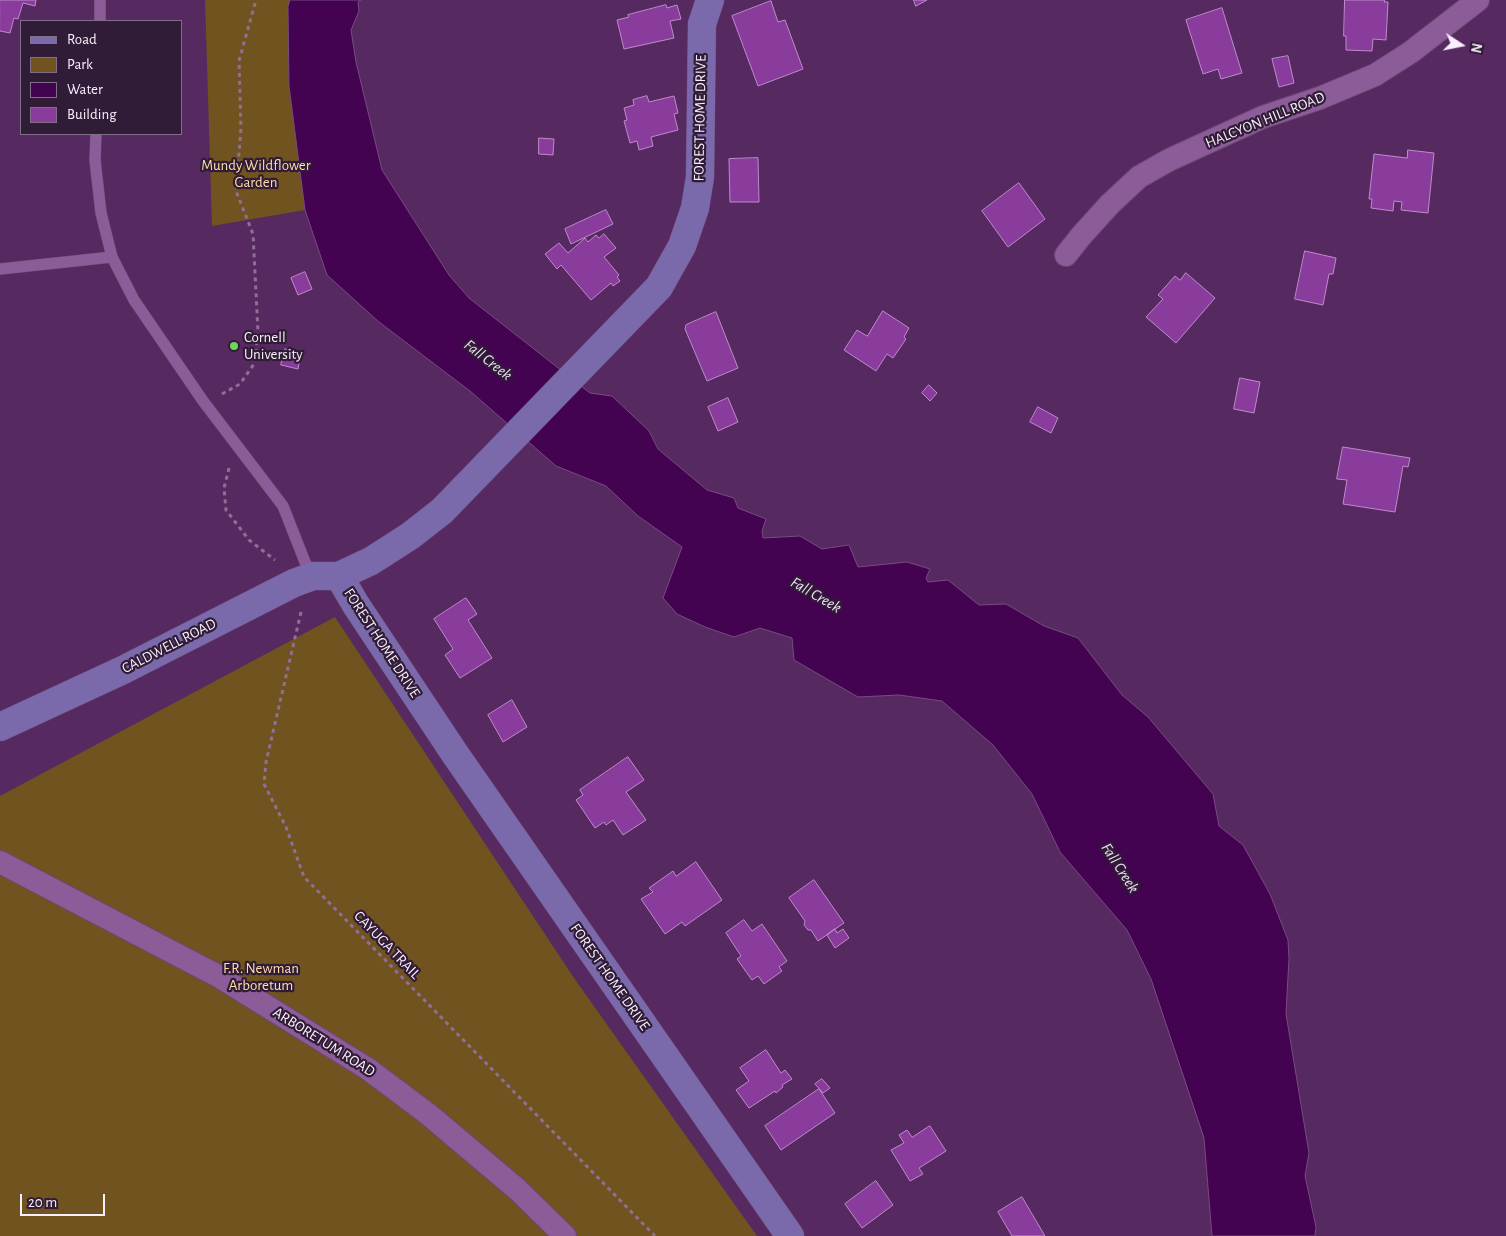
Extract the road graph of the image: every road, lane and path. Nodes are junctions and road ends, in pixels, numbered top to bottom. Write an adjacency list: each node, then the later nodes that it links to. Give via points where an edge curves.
1 (100, 0): 5 (lane)
2 (256, 0): 10 (path, via 239,61 241,128 236,191 253,234 258,332 254,364 240,384 222,394)
3 (710, 0): 12 (street, FOREST HOME DRIVE, via 702,24 700,178 695,208 682,246 659,287 442,511 371,561)
4 (1478, 0): 7 (street, HALCYON HILL ROAD, via 1411,52 1375,75 1263,118 1139,177 1110,204)
5 (100, 20)
6 (96, 135): 8 (lane, via 95,160 101,213)
7 (1066, 256)
8 (112, 257): 9 (lane); 10 (lane, via 134,300)
9 (0, 269)
10 (235, 443): 11 (path, via 224,488 226,510 249,540); 12 (lane, via 283,506 305,562)
11 (281, 565)
12 (326, 576): 14 (street, CALDWELL ROAD, via 294,582 123,670); 18 (street, FOREST HOME DRIVE, via 356,605 455,754)
13 (301, 610): 17 (path, CAYUGA TRAIL, via 266,762 264,784 286,827 304,877)
14 (0, 727)
15 (0, 862): 16 (street, ARBORETUM ROAD, via 218,976 368,1069 428,1114 518,1190)
16 (565, 1236)
17 (655, 1236)
18 (790, 1236)

